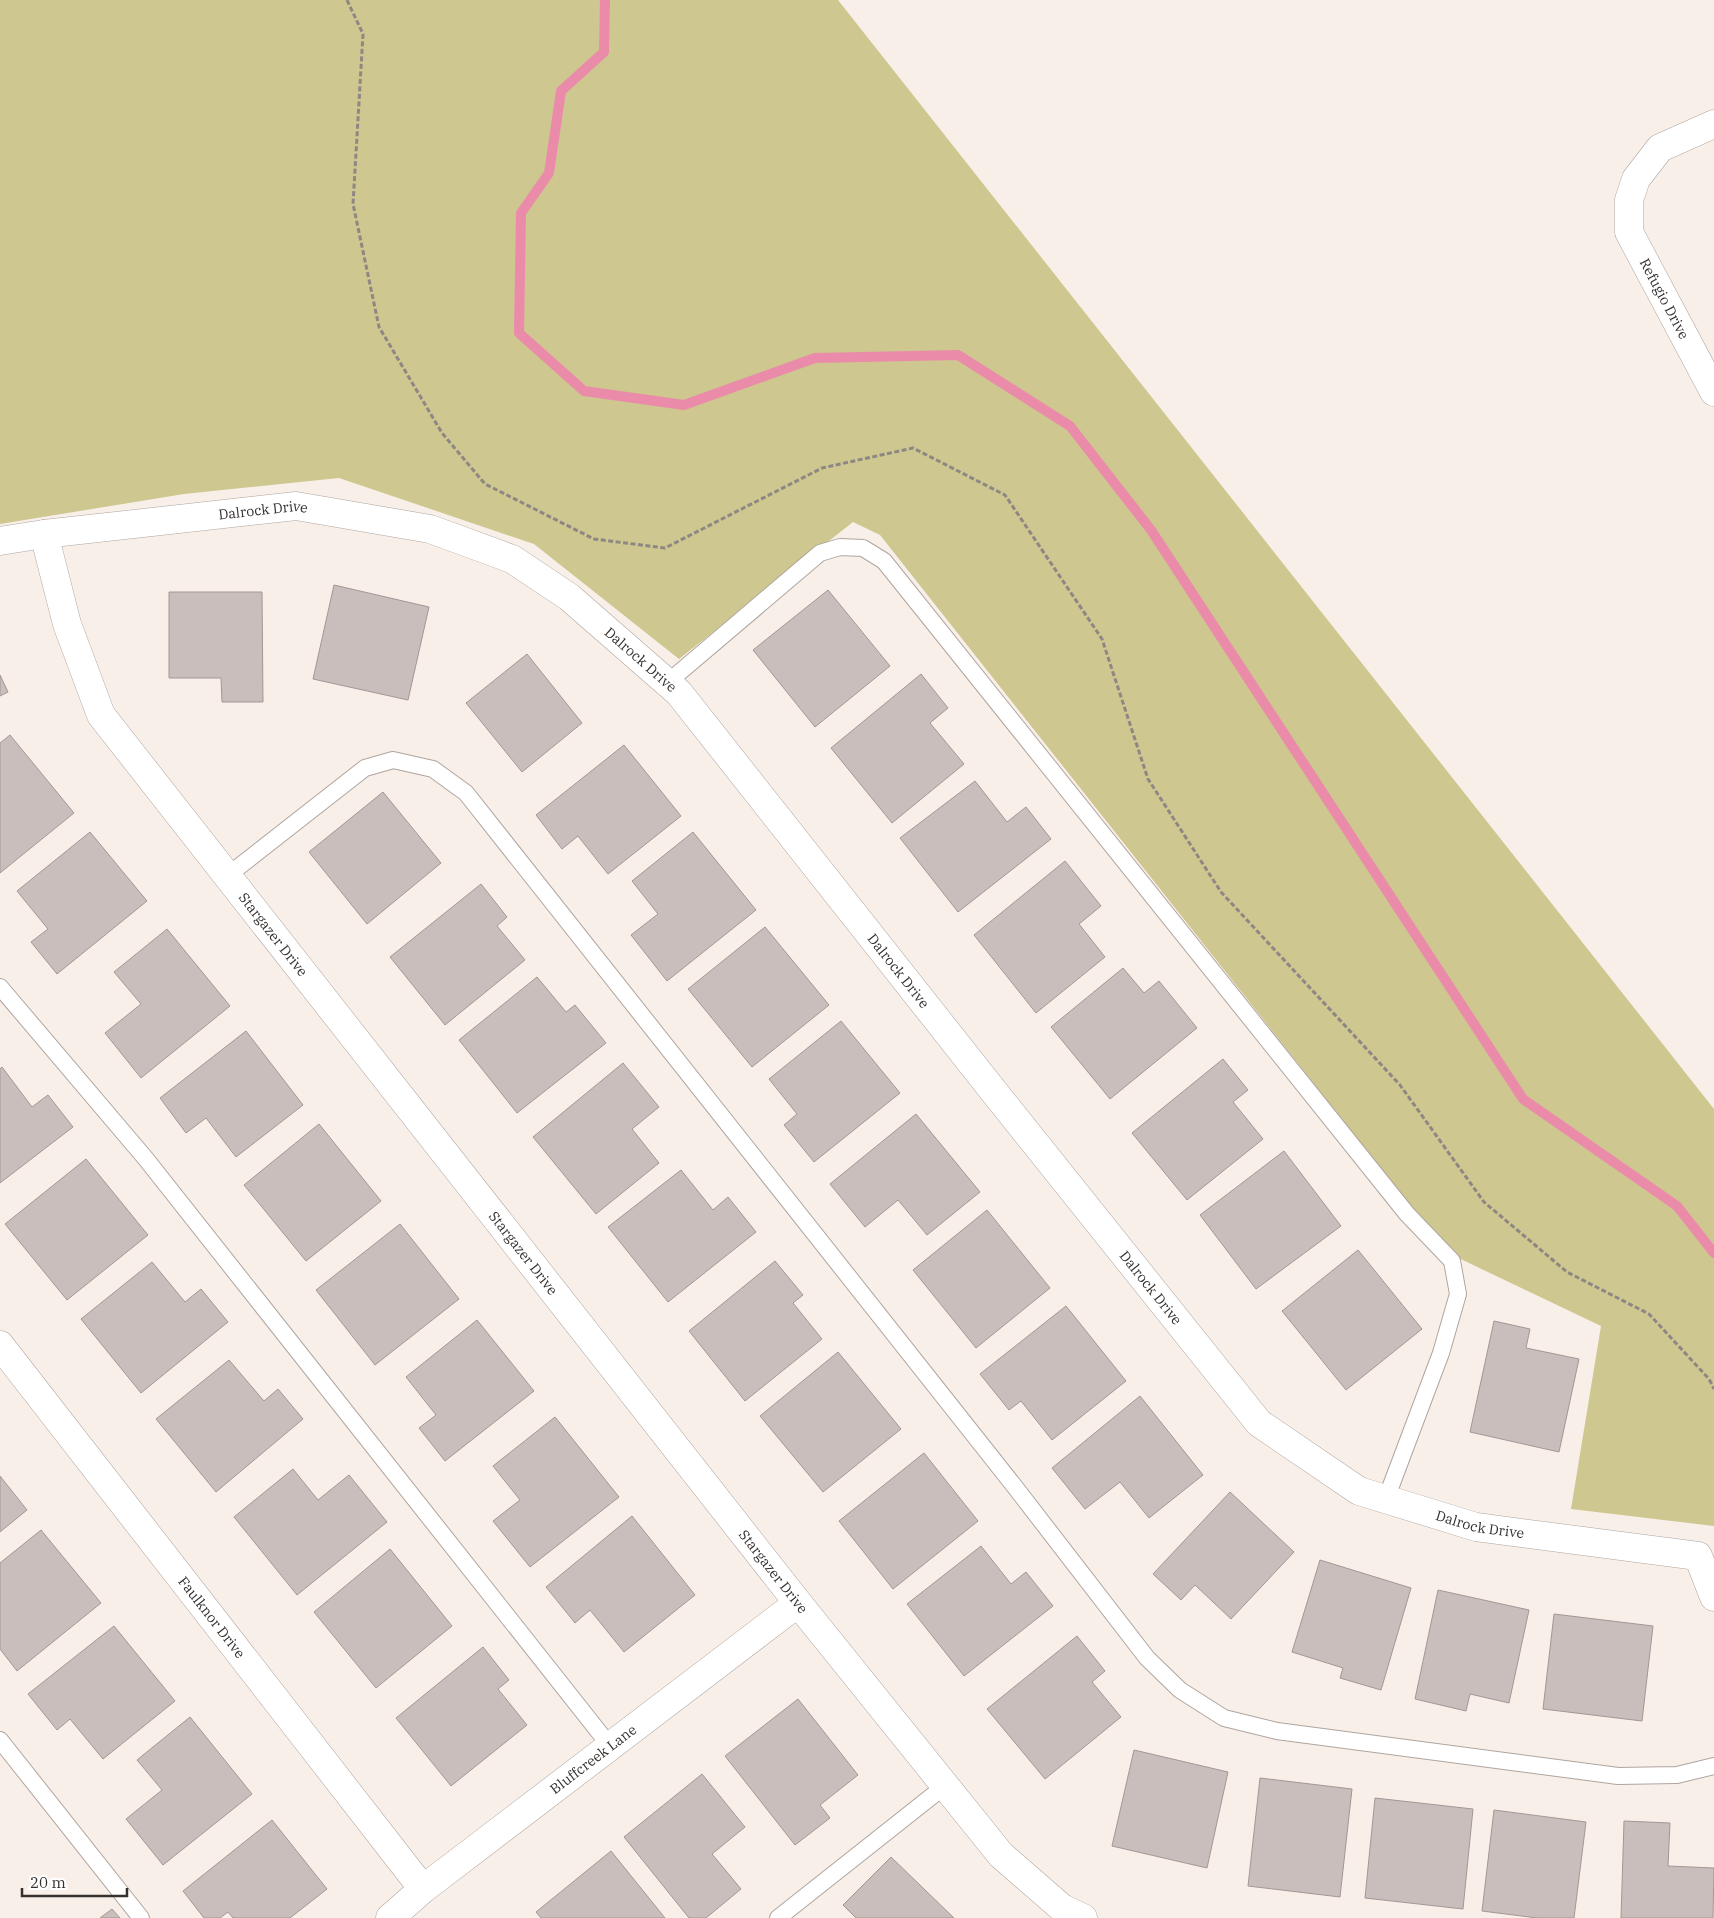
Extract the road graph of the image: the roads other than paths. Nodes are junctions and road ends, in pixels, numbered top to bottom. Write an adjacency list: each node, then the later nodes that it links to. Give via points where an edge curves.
1 (1714, 124): 2 (street, Refugio Drive, via 1660,148 1636,179 1629,200 1629,232)
2 (1714, 392)
3 (44, 534): 4 (street, Dalrock Drive); 5 (street, Dalrock Drive, via 296,506 430,529 512,559 569,597); 6 (street, Stargazer Drive, via 67,624 101,715)
4 (0, 541)
5 (668, 683): 9 (street, Dalrock Drive, via 1259,1423 1359,1491); 9 (lane, via 820,553 840,547 863,548 884,561 1407,1214 1452,1261 1458,1294 1441,1353)
6 (227, 876): 11 (street, Stargazer Drive); 14 (lane, via 365,768 393,760 433,769 466,793 1147,1658 1180,1690 1224,1718 1277,1731 1618,1776 1677,1775)
7 (0, 987): 13 (lane, via 146,1159)
8 (0, 1345): 16 (street, Faulknor Drive)
9 (1386, 1499): 10 (street, Dalrock Drive, via 1476,1527 1698,1556)
10 (1714, 1597)
11 (798, 1603): 13 (street, Bluffcreek Lane); 15 (street, Stargazer Drive)
12 (0, 1740): 17 (lane)
13 (610, 1746): 16 (street, Bluffcreek Lane)
14 (1714, 1766)
15 (946, 1785): 19 (lane); 20 (street, Stargazer Drive, via 1001,1855 1062,1908)
16 (424, 1889): 18 (street, Bluffcreek Lane)
17 (141, 1918)
18 (390, 1918)
19 (778, 1918)
20 (1083, 1918)

